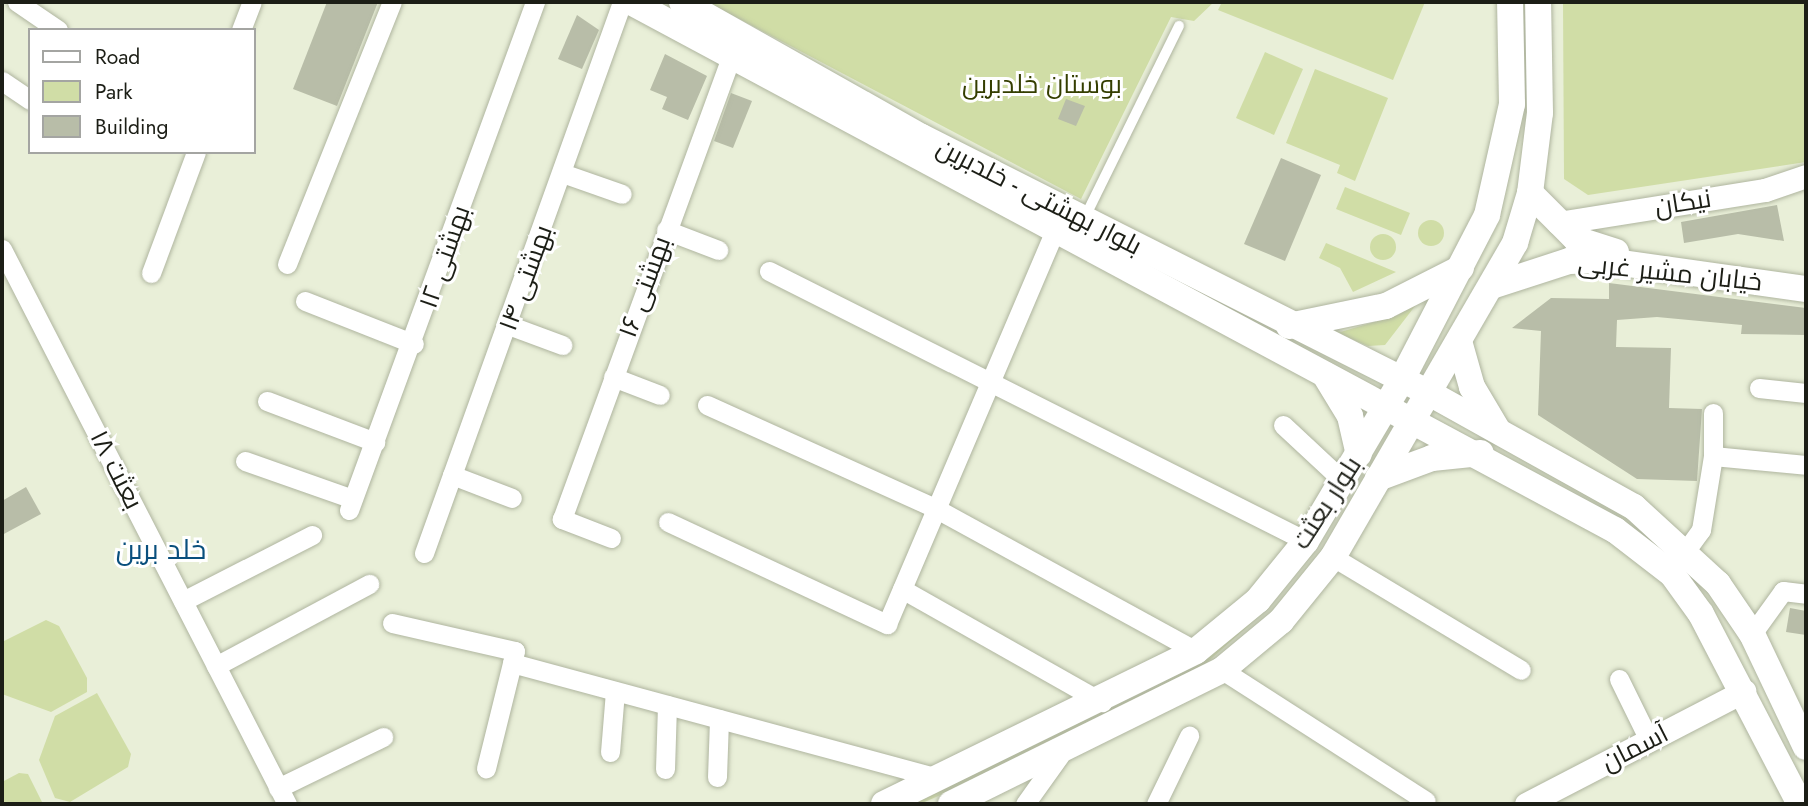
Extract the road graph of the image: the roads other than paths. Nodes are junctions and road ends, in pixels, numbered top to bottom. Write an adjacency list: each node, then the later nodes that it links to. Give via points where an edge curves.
1 (17, 2): 11 (street)
2 (252, 2): 12 (street)
3 (392, 2): 27 (street)
4 (535, 2): 39 (street, ۱۲ بهشتی)
5 (622, 2): 17 (street, ۱۴ بهشتی)
6 (631, 2): 13 (main road, بلوار بهشتی - خلدبرین)
7 (682, 2): 21 (main road, بلوار بهشتی - خلدبرین)
8 (1510, 2): 28 (main road, بلوار بعثت, via 1512,104 1505,148 1487,215)
9 (1538, 2): 19 (main road, بلوار بعثت, via 1541,113)
10 (1179, 26): 21 (lane)
11 (55, 28)
12 (242, 28)
13 (732, 55): 22 (street, ۱۶ بهشتی); 23 (main road, بلوار بهشتی - خلدبرین)
14 (2, 81): 15 (street)
15 (28, 99)
16 (195, 154): 30 (street)
17 (565, 174): 20 (street); 36 (street, ۱۴ بهشتی)
18 (1806, 176): 24 (street, نیکان)
19 (1530, 193): 24 (main road, خیابان مشیر غربی); 32 (main road, بلوار بعثت)
20 (622, 194)
21 (1083, 220): 35 (main road, بلوار بهشتی - خلدبرین)
22 (666, 230): 26 (street); 42 (street, ۱۶ بهشتی)
23 (1054, 232): 35 (main road, بلوار بهشتی - خلدبرین); 43 (street)
24 (1568, 241): 31 (main road, خیابان مشیر غربی); 32 (main road, خیابان مشیر غربی); 33 (main road, خیابان مشیر غربی)
25 (2, 249): 78 (street, بعثت ۱۸)
26 (719, 250)
27 (287, 264)
28 (1461, 268): 37 (main road, via 1386,306); 44 (main road, بلوار بعثت)
29 (769, 271): 43 (street)
30 (151, 274)
31 (1806, 279)
32 (1495, 285): 38 (main road, بلوار بعثت)
33 (1806, 289)
34 (305, 301): 39 (street)
35 (1235, 313): 37 (main road, بلوار بهشتی - خلدبرین); 41 (main road, بلوار بهشتی - خلدبرین)
36 (508, 325): 40 (street); 62 (street, ۱۴ بهشتی)
37 (1289, 326): 44 (main road, بلوار بهشتی - خلدبرین)
38 (1460, 341): 47 (main road, بلوار بعثت); 55 (main road, via 1472,387)
39 (414, 344): 56 (street, ۱۲ بهشتی)
40 (562, 345)
41 (1324, 373): 51 (main road, بلوار بهشتی - خلدبرین); 58 (main road, via 1350,416)
42 (613, 377): 48 (street); 69 (street, ۱۶ بهشتی, via 562,520)
43 (988, 379): 66 (street); 70 (street)
44 (1400, 383): 47 (main road, بلوار بهشتی - خلدبرین); 51 (main road, بلوار بعثت)
45 (1759, 388): 46 (street)
46 (1806, 393)
47 (1431, 394): 53 (main road, بلوار بعثت); 55 (main road, بلوار بهشتی - خلدبرین)
48 (660, 396)
49 (267, 401): 56 (street)
50 (708, 405): 66 (street)
51 (1385, 407): 53 (main road, بلوار بهشتی - خلدبرین); 58 (main road, بلوار بعثت)
52 (1713, 414): 59 (street)
53 (1414, 422): 57 (main road, بلوار بهشتی - خلدبرین); 63 (main road, بلوار بعثت)
54 (1283, 425): 64 (street)
55 (1497, 429): 71 (main road, بلوار بهشتی - خلدبرین, via 1634,507)
56 (375, 442): 60 (street, ۱۲ بهشتی, via 351,504)
57 (1481, 453): 63 (main road, via 1432,458); 89 (main road, بلوار بهشتی - خلدبرین, via 1615,530 1672,574 1725,650)
58 (1359, 454): 64 (main road, بلوار بعثت)
59 (1713, 456): 61 (street); 71 (street, via 1701,530)
60 (245, 461)
61 (1806, 466)
62 (452, 475): 65 (street); 72 (street, ۱۴ بهشتی)
63 (1378, 478): 73 (main road, بلوار بعثت)
64 (1343, 481): 70 (main road, بلوار بعثت)
65 (512, 498)
66 (933, 507): 75 (street); 82 (street)
67 (668, 522): 75 (street, via 887,624)
68 (312, 535): 78 (street)
69 (611, 538)
70 (1306, 541): 77 (main road, بلوار بعثت)
71 (1686, 549): 81 (main road, بلوار بهشتی - خلدبرین)
72 (424, 552)
73 (1333, 558): 79 (main road, بلوار بعثت); 86 (street)
74 (369, 584): 84 (street)
75 (902, 589): 90 (street)
76 (1806, 594): 81 (street, via 1783,591)
77 (1262, 595): 79 (main road); 82 (main road, بلوار بعثت)
78 (183, 601): 84 (street, بعثت ۱۸)
79 (1284, 616): 85 (main road, بلوار بعثت)
80 (393, 623): 83 (street, via 515,651)
81 (1752, 634): 93 (main road, بلوار بهشتی - خلدبرین)
82 (1196, 651): 90 (main road, بلوار بعثت)
83 (512, 663): 88 (street); 100 (street)
84 (216, 666): 104 (street, بعثت ۱۸)
85 (1222, 670): 99 (main road, بلوار بعثت); 105 (street)
86 (1521, 670)
87 (1619, 679): 96 (street)
88 (615, 691): 91 (street); 98 (street)
89 (1744, 691): 96 (street, آسمان); 111 (main road, بلوار بهشتی - خلدبرین)
90 (1102, 702): 103 (main road, بلوار بعثت)
91 (667, 705): 92 (street); 101 (street)
92 (719, 719): 102 (street); 103 (street)
93 (1800, 722): 97 (main road, بلوار بهشتی - خلدبرین)
94 (1189, 736): 106 (street)
95 (383, 737): 104 (street)
96 (1649, 740): 110 (street, آسمان)
97 (1806, 747)
98 (610, 751)
99 (1060, 755): 108 (main road, بلوار بعثت); 109 (street)
100 (486, 768)
101 (665, 769)
102 (717, 777)
103 (937, 778): 107 (main road, بلوار بعثت)
104 (282, 796)
105 (1426, 801)
106 (1161, 803)
107 (884, 804)
108 (951, 804)
109 (1025, 804)
110 (1526, 804)
111 (1800, 804)

